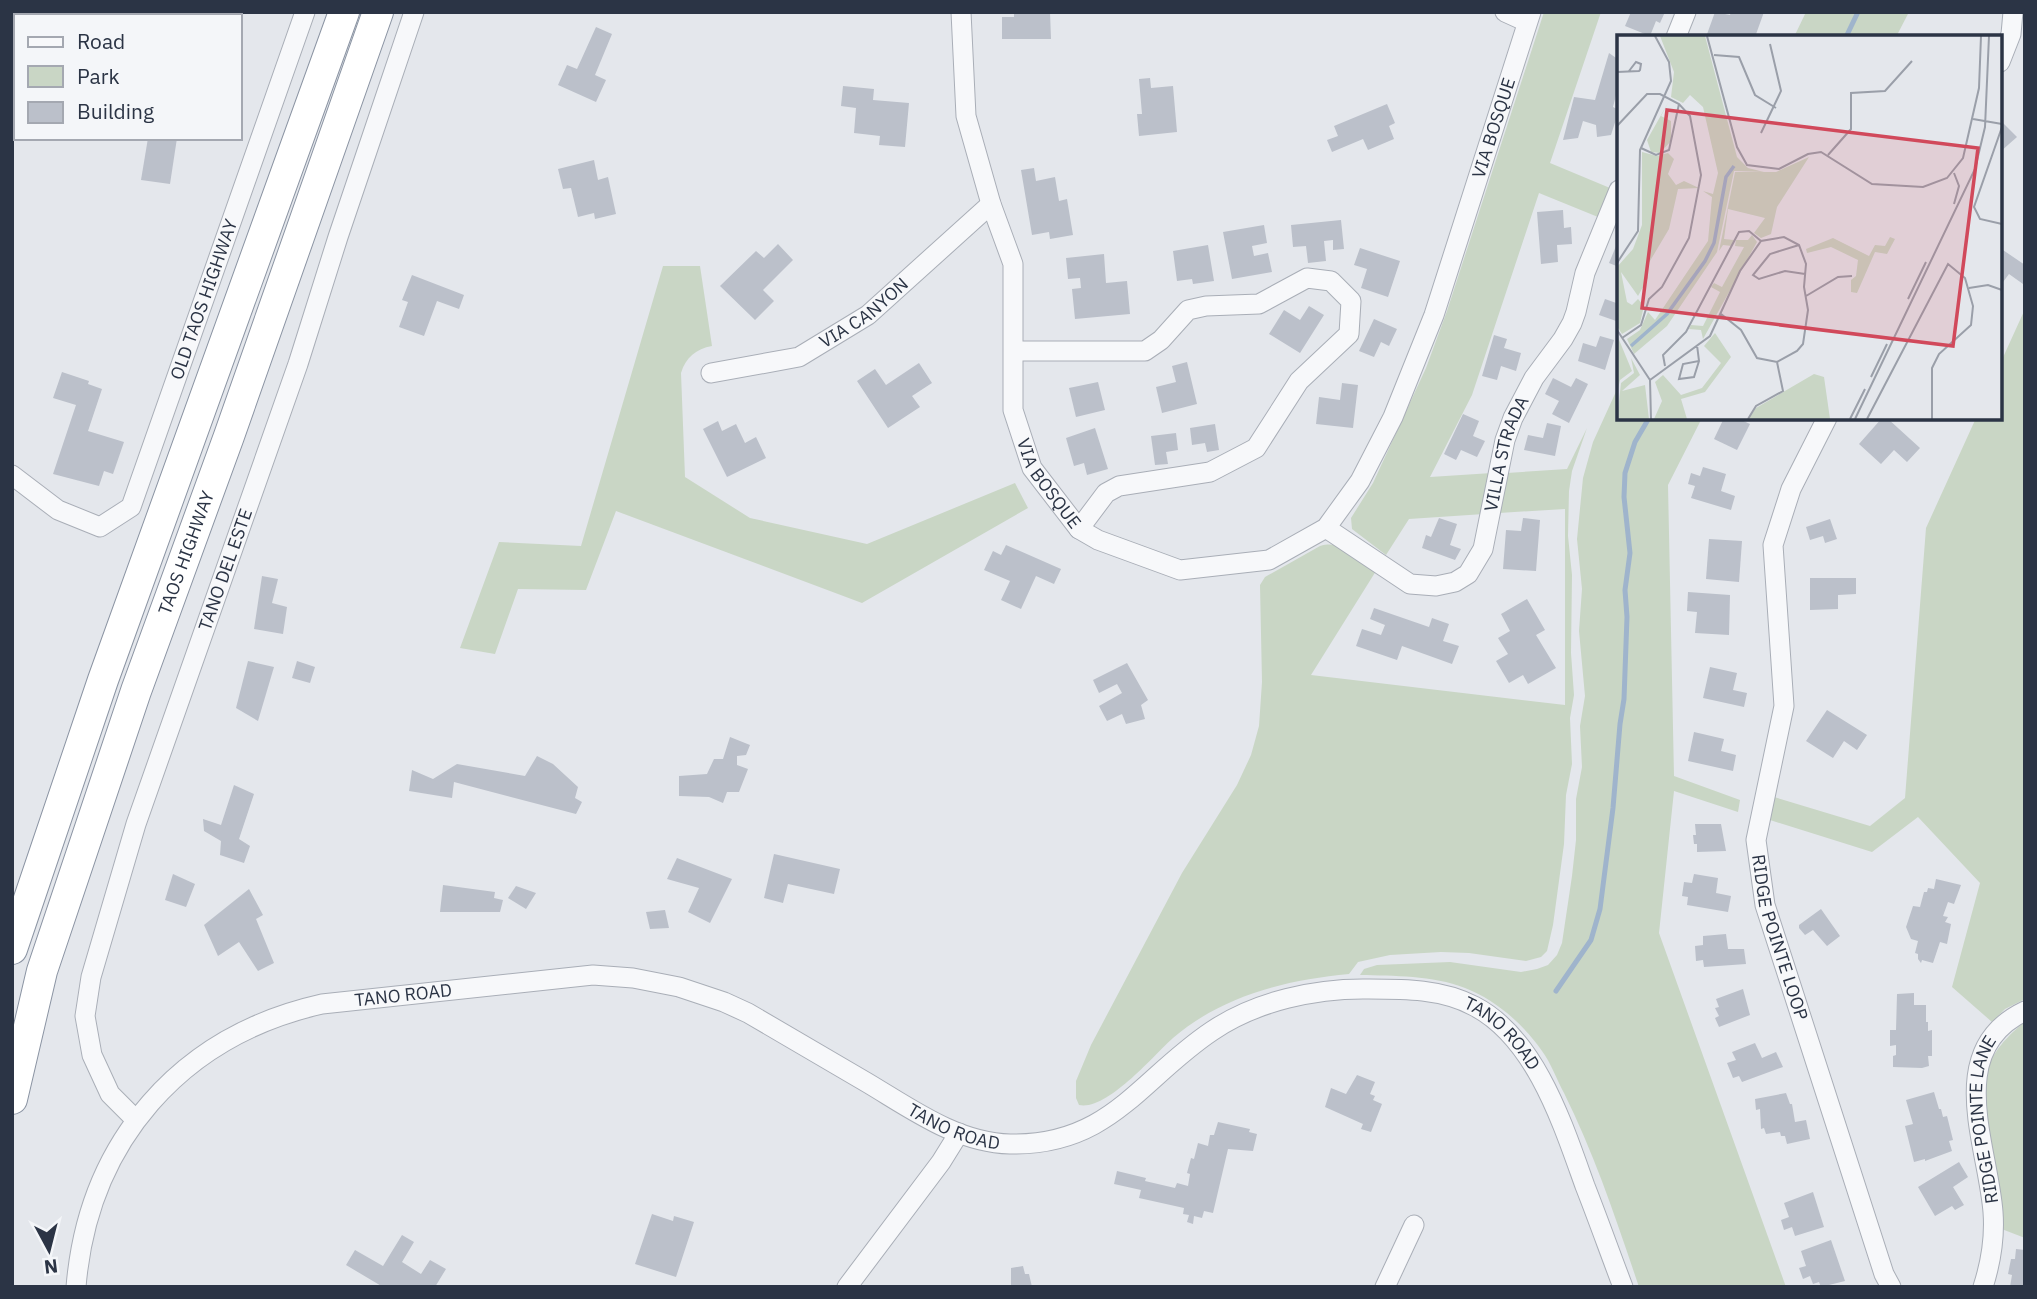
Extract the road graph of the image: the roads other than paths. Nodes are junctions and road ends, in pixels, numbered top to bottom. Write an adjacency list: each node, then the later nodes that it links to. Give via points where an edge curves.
1 (306, 12): 17 (street, OLD TAOS HIGHWAY, via 131,507 100,527 58,510)
2 (344, 12): 20 (highway, TAOS HIGHWAY, via 103,680)
3 (378, 12): 22 (highway, TAOS HIGHWAY, via 46,958)
4 (414, 12): 23 (street, TANO DEL ESTE, via 298,364 136,824 90,977 85,1016 92,1055 110,1094)
5 (961, 12): 13 (street, VIA BOSQUE, via 966,116)
6 (1505, 12): 9 (street, VIA BOSQUE)
7 (1686, 12): 10 (street)
8 (2013, 12): 11 (street)
9 (1529, 17): 18 (street, VIA BOSQUE, via 1434,315 1376,451)
10 (1677, 35)
11 (2002, 57)
12 (1617, 195): 18 (street, VILLA STRADA, via 1585,273 1572,323 1513,418 1483,549 1468,574 1436,586 1410,584)
13 (991, 204): 14 (street, VIA BOSQUE, via 1013,264); 15 (street, VIA CANYON, via 868,315 811,350 799,357)
14 (1014, 351): 19 (street, VIA BOSQUE, via 1013,410 1032,468); 19 (street, via 1145,351 1188,310 1259,304 1307,278 1331,281 1351,302 1349,334 1299,381 1256,448 1210,472 1119,486 1106,493)
15 (711, 373)
16 (1826, 420): 30 (street, RIDGE POINTE LOOP, via 1791,489 1773,545 1784,706 1756,840 1765,905)
17 (12, 475)
18 (1326, 528): 19 (street, VIA BOSQUE, via 1269,560 1180,570)
19 (1079, 529)
20 (12, 949)
21 (2025, 1011): 31 (street, RIDGE POINTE LANE, via 1998,1029 1977,1071 1977,1114 1994,1222)
22 (12, 1099)
23 (136, 1120): 24 (street, TANO ROAD, via 201,1056 289,1012 322,1004 593,975 656,982 724,1002); 26 (street, TANO ROAD, via 99,1186 86,1223)
24 (959, 1133): 27 (street); 29 (street, TANO ROAD, via 1010,1144 1077,1134 1122,1108 1210,1032 1268,1004 1352,988 1439,993 1491,1016 1528,1057 1557,1112)
25 (1414, 1226): 28 (street)
26 (76, 1287)
27 (847, 1287)
28 (1385, 1287)
29 (1623, 1287)
30 (1891, 1287)
31 (1983, 1287)

